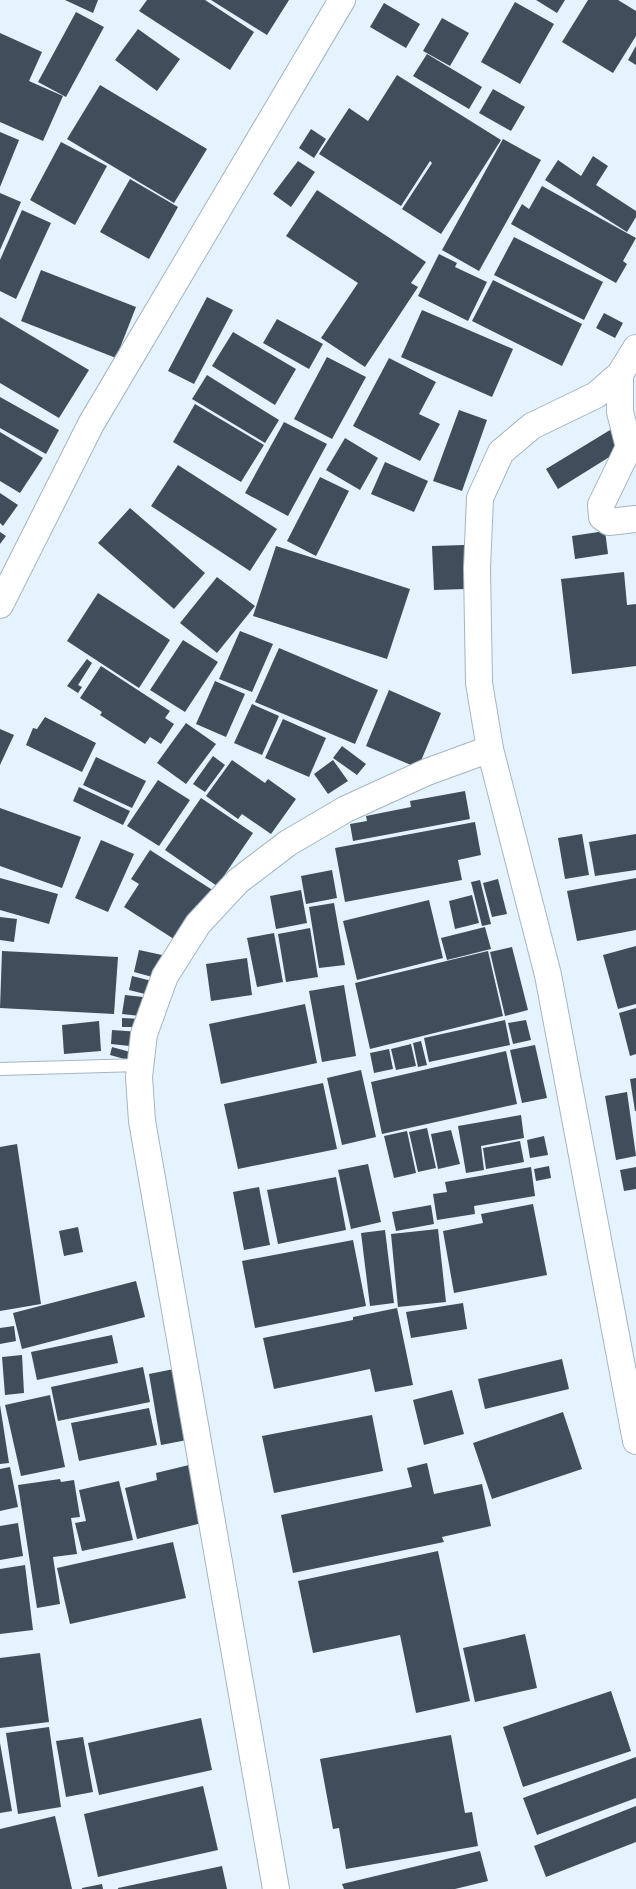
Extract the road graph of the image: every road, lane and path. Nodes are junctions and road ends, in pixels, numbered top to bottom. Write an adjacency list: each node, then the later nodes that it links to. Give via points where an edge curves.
1 (342, 0): 6 (street, via 91,424)
2 (636, 348): 3 (street)
3 (620, 374): 4 (street, via 620,412); 7 (street, via 596,395 532,426 500,452 480,498 477,568 479,683)
4 (633, 447): 5 (street, via 601,505 602,517 609,522)
5 (636, 519)
6 (0, 605)
7 (490, 749): 8 (street, via 427,772 346,809 288,843 238,881 198,924 165,976 144,1034); 10 (street, via 548,975)
8 (140, 1065): 9 (lane); 11 (street, via 142,1121)
9 (0, 1069)
10 (636, 1441)
11 (276, 1889)

